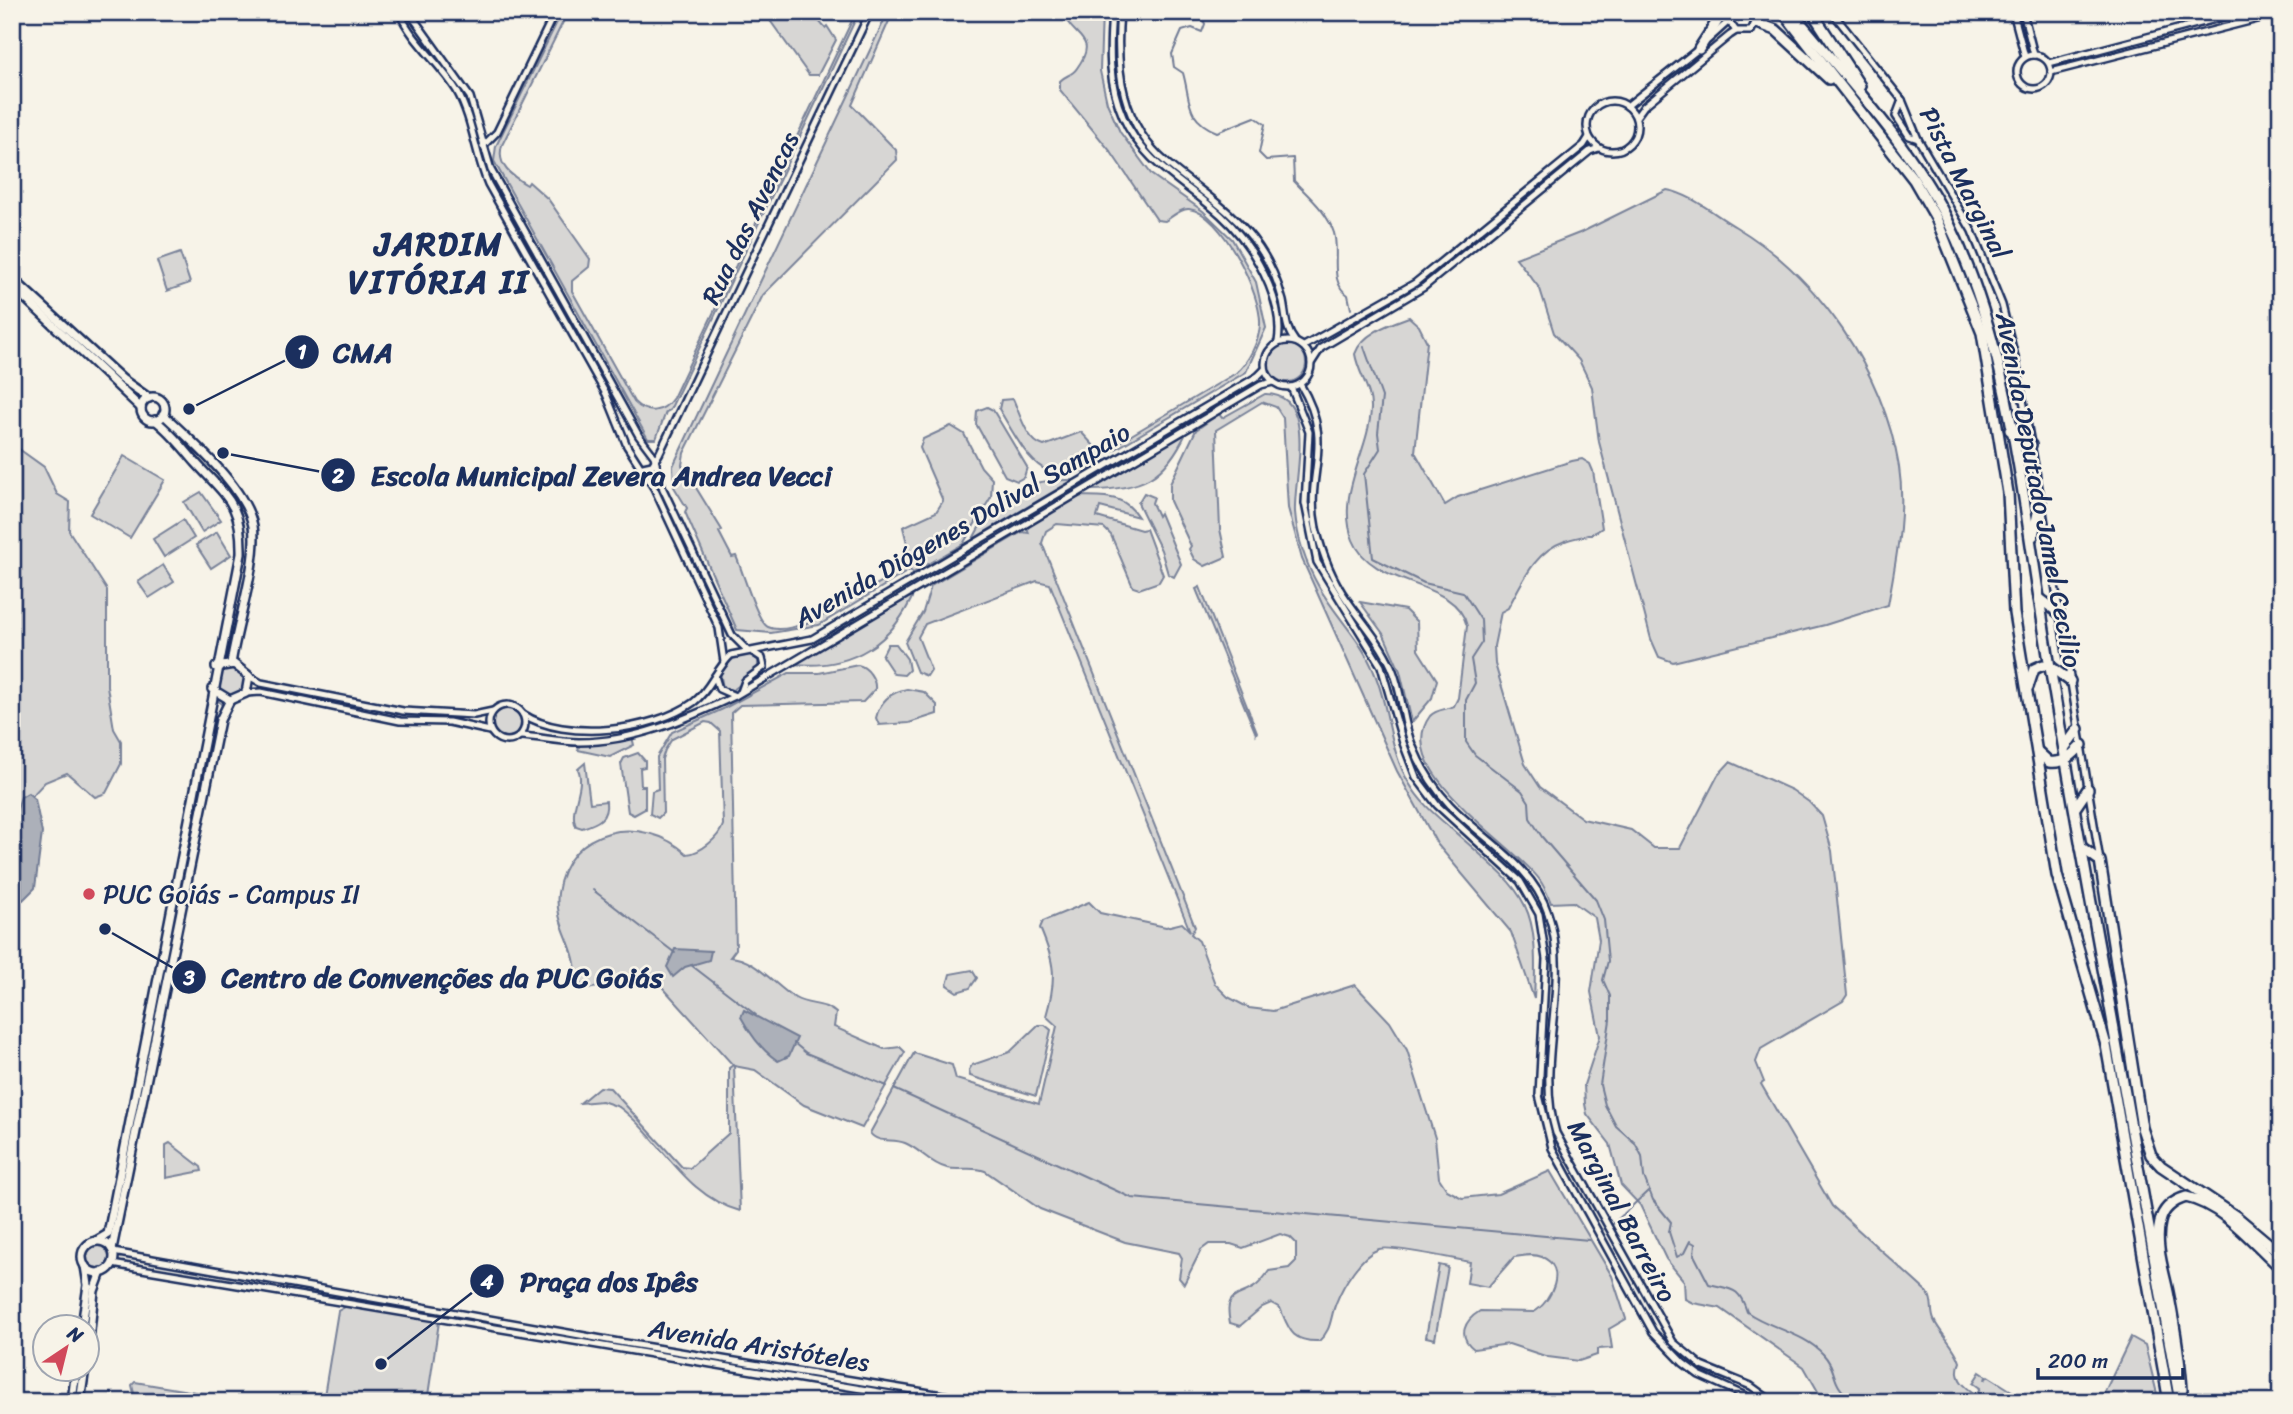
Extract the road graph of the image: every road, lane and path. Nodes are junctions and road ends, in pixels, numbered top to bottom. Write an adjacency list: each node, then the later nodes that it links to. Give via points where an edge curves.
1 (399, 12): 26 (street, via 414,39)
2 (409, 12): 25 (street)
3 (555, 12): 34 (street, via 497,132)
4 (870, 12): 52 (street, Rua das Avencas)
5 (1112, 12): 39 (street, via 1110,68 1124,120 1157,165 1239,234 1273,294)
6 (1120, 12): 38 (street, via 1120,80 1141,134 1167,163 1248,231 1273,272 1288,331)
7 (1729, 12): 17 (street)
8 (1760, 12): 18 (street)
9 (1783, 12): 32 (highway, Avenida Deputado Jamel Cecilio)
10 (1792, 12): 30 (highway, Avenida Deputado Jamel Cecilio)
11 (1812, 12): 30 (highway)
12 (1832, 12): 27 (street, Pista Marginal)
13 (2013, 12): 22 (street)
14 (2023, 12): 21 (street)
15 (2242, 12): 23 (street)
16 (2281, 13): 24 (street)
17 (1726, 16): 19 (street); 20 (highway)
18 (1758, 23): 19 (street, via 1751,31); 32 (highway, via 1769,25 1792,43)
19 (1736, 31): 29 (street)
20 (1699, 49): 28 (street)
21 (2034, 55): 22 (street); 23 (street)
22 (2025, 57): 24 (street, via 2017,72 2026,86 2042,86)
23 (2049, 63): 24 (street)
24 (2051, 72)
25 (458, 77): 26 (street); 34 (street, via 473,103)
26 (451, 83): 54 (street, via 467,112 474,149 488,184 606,394)
27 (1902, 100): 33 (street, Pista Marginal); 33 (street, via 1896,116 1909,136)
28 (1627, 106): 29 (street); 31 (street, via 1611,101 1596,107 1588,121)
29 (1636, 117): 35 (street, via 1636,134 1626,148 1613,152)
30 (1891, 131): 50 (highway, Avenida Deputado Jamel Cecilio, via 1945,216 1971,273 1992,332)
31 (1590, 136): 35 (street); 40 (street, via 1415,283)
32 (1882, 138): 71 (highway, Avenida Deputado Jamel Cecilio, via 1936,218 1982,333 2008,493 2014,613)
33 (1918, 139): 53 (street, Pista Marginal, via 1972,231 1992,279 2016,361)
34 (483, 146): 51 (street, via 491,170)
35 (1600, 148): 41 (street, via 1590,151 1424,287 1321,348)
36 (12, 278): 46 (main road, via 122,380)
37 (12, 286): 47 (main road)
38 (1295, 341): 39 (street); 40 (street)
39 (1278, 342): 42 (street, via 1266,355)
40 (1304, 346): 41 (street)
41 (1312, 362): 44 (street, via 1309,375)
42 (1265, 369): 43 (street); 62 (street, Avenida Diógenes Dolival Sampaio, via 812,639)
43 (1273, 382): 45 (street); 73 (street, Avenida Diógenes Dolival Sampaio)
44 (1300, 384): 45 (street); 106 (street, Marginal Barreiro, via 1318,428 1315,525 1326,562 1392,667 1412,745 1428,778 1450,805 1519,866 1548,911 1556,952 1549,1098 1556,1133 1673,1342 1702,1366 1751,1386)
45 (1291, 387): 105 (street, Marginal Barreiro, via 1309,432 1305,503 1317,562 1381,666 1416,777 1437,804 1520,881 1539,914 1546,959 1539,1095 1552,1148 1653,1332 1699,1375)
46 (149, 398): 47 (main road); 48 (main road, via 162,401)
47 (141, 408): 49 (main road, via 145,418)
48 (163, 414): 49 (main road); 64 (main road, via 232,485 253,526)
49 (155, 420): 65 (main road, via 231,498 240,521 241,554)
50 (2010, 430): 53 (highway); 59 (highway, Avenida Deputado Jamel Cecilio)
51 (639, 436): 54 (street, via 630,438); 55 (street)
52 (665, 440): 55 (street); 56 (street, Rua das Avencas)
53 (2031, 445): 58 (street, Pista Marginal)
54 (627, 446): 57 (street)
55 (648, 450): 56 (street)
56 (654, 461): 57 (street); 62 (street, via 732,635)
57 (643, 467): 63 (street, via 719,628)
58 (2041, 499): 59 (highway); 61 (street, Pista Marginal)
59 (2031, 541): 60 (highway, Avenida Deputado Jamel Cecilio)
60 (2039, 598): 61 (highway); 66 (highway, Avenida Deputado Jamel Cecilio)
61 (2059, 613): 69 (street, Pista Marginal)
62 (752, 652): 63 (street, Avenida Diógenes Dolival Sampaio, via 742,651); 73 (street, via 764,667 745,681)
63 (724, 662): 68 (street)
64 (231, 664): 65 (main road); 67 (main road)
65 (216, 667): 70 (main road)
66 (2051, 667): 69 (highway); 71 (highway, via 2034,669); 81 (highway, Avenida Deputado Jamel Cecilio)
67 (249, 676): 72 (main road); 75 (street, via 261,683 403,711 474,715)
68 (715, 676): 73 (street, via 719,689); 76 (street, via 704,692 680,710 593,732 552,729)
69 (2070, 681): 77 (street, Pista Marginal)
70 (212, 689): 74 (main road); 90 (main road, via 118,1189 107,1234)
71 (2027, 692): 82 (highway, Avenida Deputado Jamel Cecilio)
72 (246, 694): 74 (main road); 78 (street, via 261,691 400,721 449,722)
73 (738, 694): 79 (street, Avenida Diógenes Dolival Sampaio, via 676,723 608,739 580,742)
74 (230, 700): 91 (main road, via 220,720)
75 (493, 711): 76 (street, via 509,704); 78 (street, via 488,720)
76 (523, 714): 79 (street)
77 (2078, 729): 80 (street, Pista Marginal); 81 (highway)
78 (490, 731): 79 (street, via 504,741)
79 (520, 736)
80 (2082, 744): 83 (highway); 84 (street, Pista Marginal)
81 (2065, 747): 83 (highway, Avenida Deputado Jamel Cecilio)
82 (2036, 750): 83 (highway, via 2049,762); 107 (highway, Avenida Deputado Jamel Cecilio, via 2057,875 2106,1045)
83 (2067, 759): 85 (highway, Avenida Deputado Jamel Cecilio)
84 (2088, 789): 85 (highway); 87 (street, Pista Marginal)
85 (2075, 808): 86 (highway, Avenida Deputado Jamel Cecilio)
86 (2081, 847): 87 (highway); 89 (highway, Avenida Deputado Jamel Cecilio)
87 (2100, 861): 88 (highway)
88 (2118, 966): 89 (highway, via 2112,995); 92 (highway, via 2142,1128 2151,1155)
89 (2114, 1029): 108 (highway)
90 (96, 1241): 91 (main road); 94 (main road, via 84,1251)
91 (112, 1251): 93 (main road); 104 (street, Avenida Aristóteles)
92 (2281, 1254)
93 (112, 1264): 96 (main road); 103 (street, Avenida Aristóteles)
94 (85, 1265): 96 (main road); 97 (main road, via 89,1274)
95 (2281, 1268): 108 (highway, via 2203,1203 2186,1197 2164,1212 2159,1250 2179,1349)
96 (101, 1272): 98 (main road)
97 (84, 1312)
98 (92, 1312)
99 (74, 1382): 101 (main road)
100 (83, 1382): 102 (main road)
101 (72, 1402)
102 (80, 1402)
103 (939, 1402)
104 (985, 1402)
105 (1759, 1402)
106 (1773, 1402)
107 (2169, 1402)
108 (2182, 1402)

